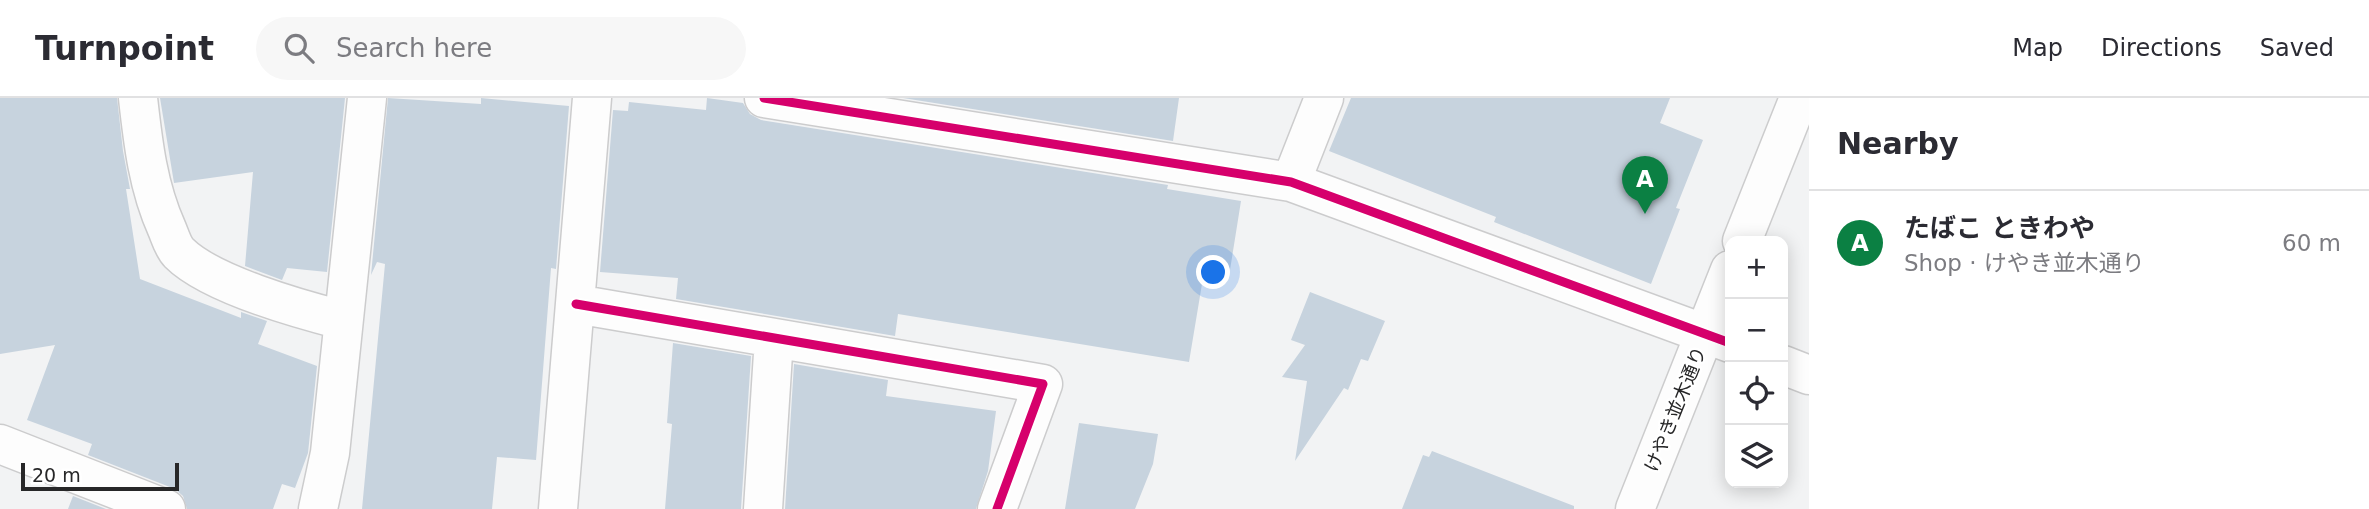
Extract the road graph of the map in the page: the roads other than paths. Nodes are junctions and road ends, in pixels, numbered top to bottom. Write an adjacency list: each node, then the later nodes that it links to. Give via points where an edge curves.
1 (138, 98): 11 (street, via 156,204 178,252 208,273 272,300)
2 (367, 98): 11 (street)
3 (592, 98): 10 (street)
4 (764, 98): 7 (street)
5 (1324, 98): 7 (street)
6 (1799, 98): 8 (street)
7 (1294, 190): 13 (street)
8 (1744, 236)
9 (1725, 298): 13 (street, けやき並木通り)
10 (576, 304): 12 (street); 19 (street)
11 (342, 320): 18 (street, via 330,453)
12 (774, 338): 20 (street); 21 (street, via 1043,384)
13 (1718, 338): 22 (street, けやき並木通り)
14 (1788, 367): 15 (street)
15 (1809, 375)
16 (0, 444): 17 (street)
17 (166, 509)
18 (318, 509)
19 (558, 509)
20 (763, 509)
21 (997, 509)
22 (1635, 509)

